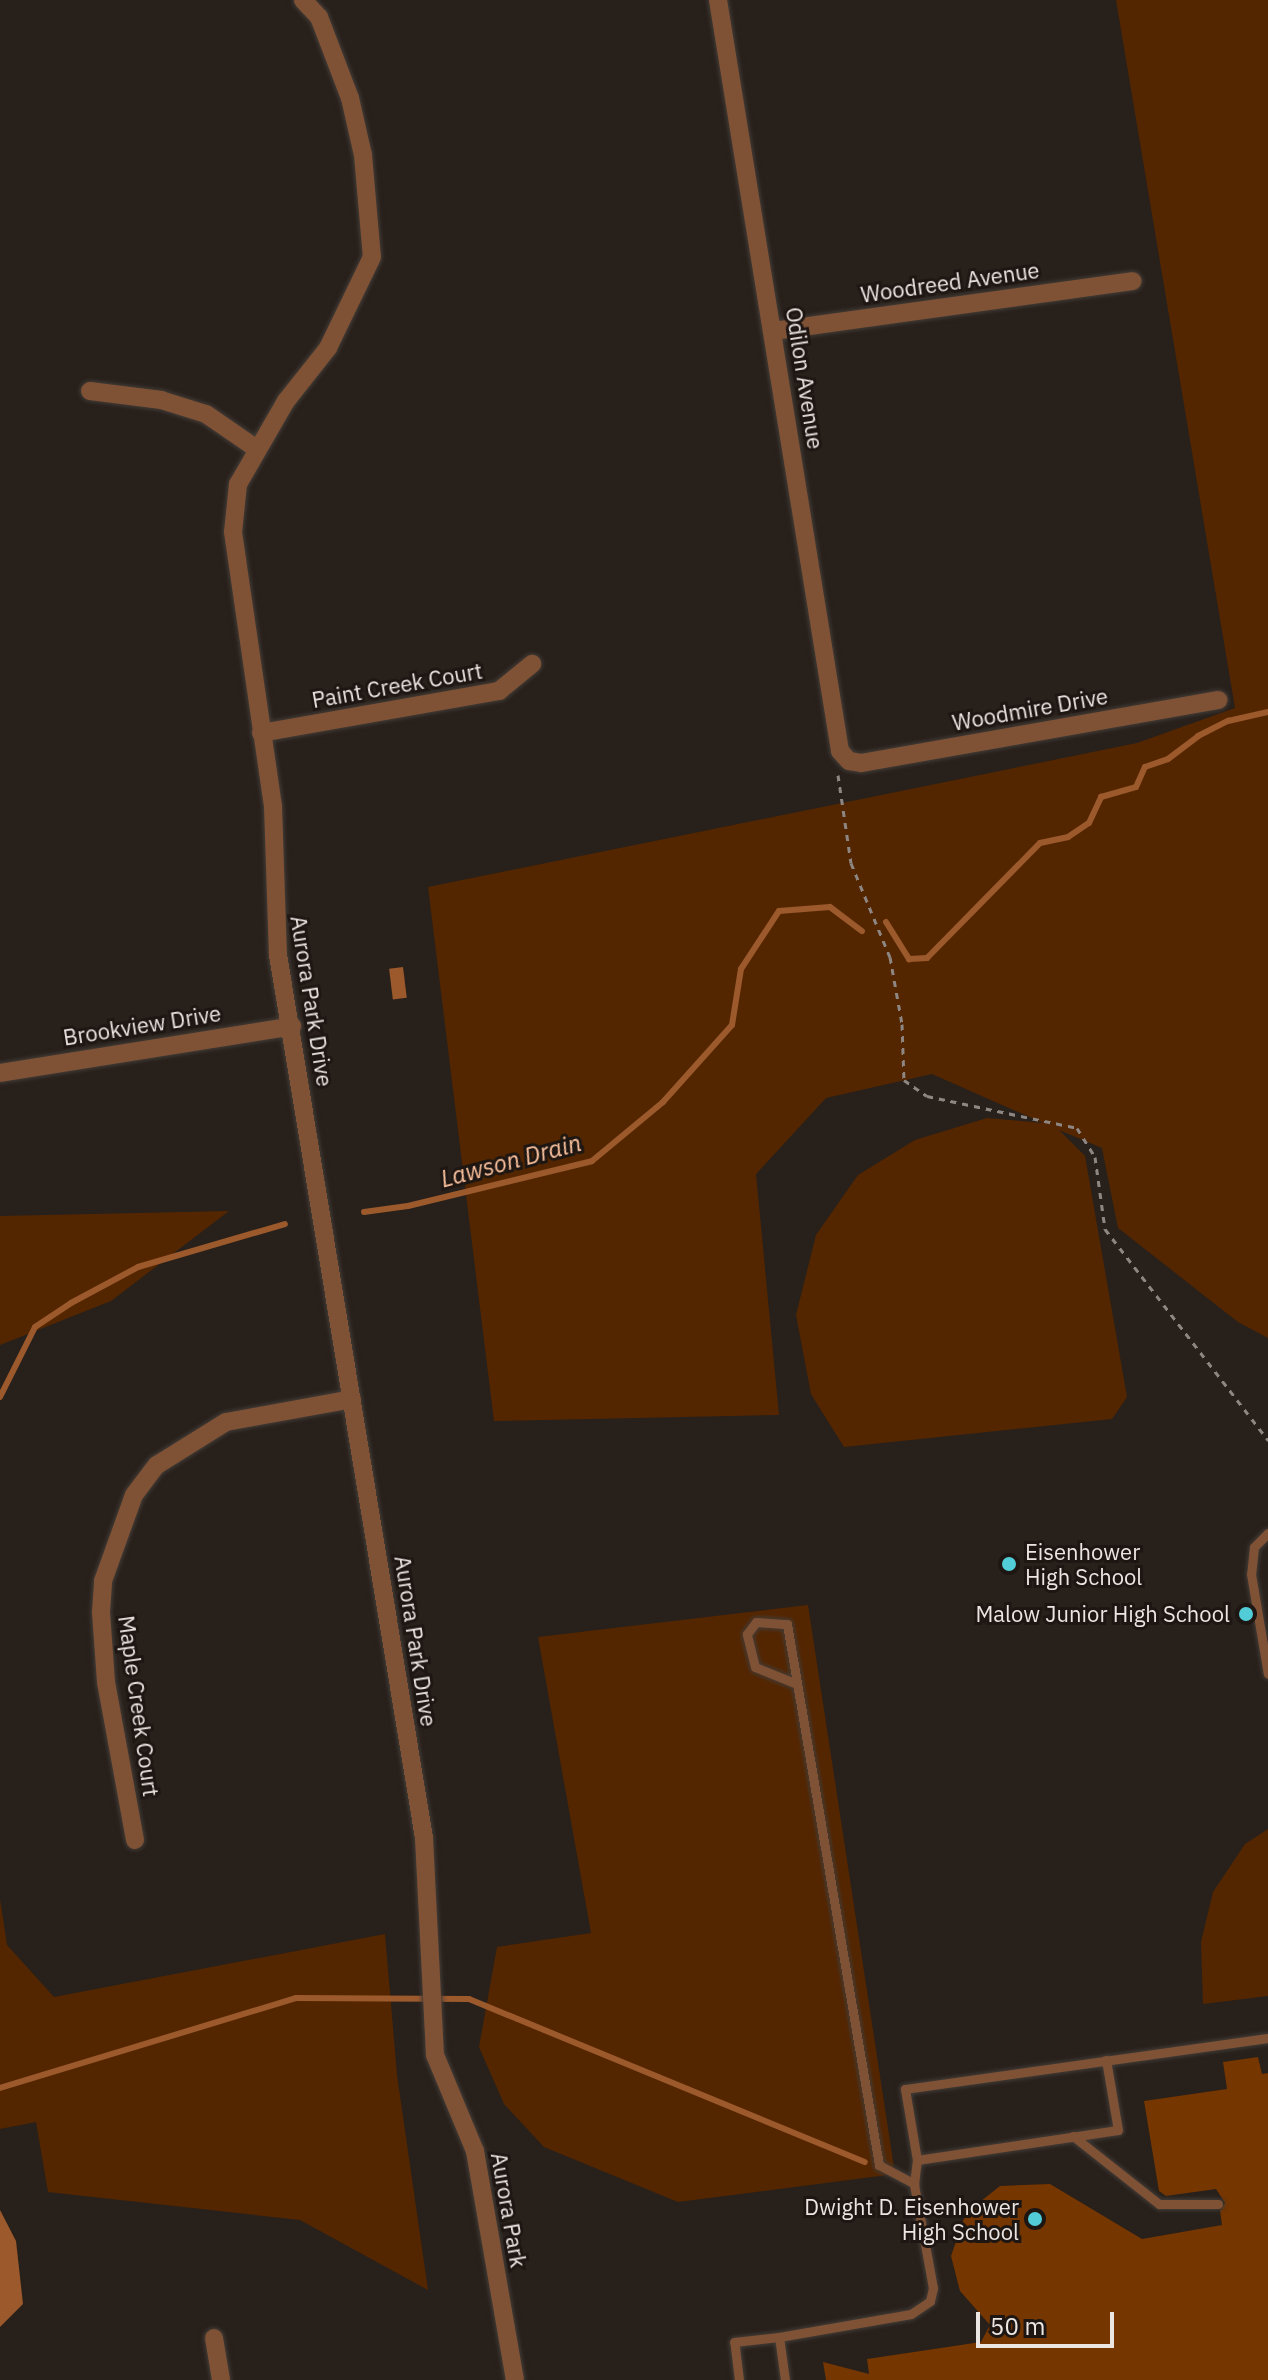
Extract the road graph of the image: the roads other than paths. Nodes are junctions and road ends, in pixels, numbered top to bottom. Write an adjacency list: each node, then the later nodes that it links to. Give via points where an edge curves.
1 (303, 0): 6 (street, Aurora Park Drive, via 319,17 350,98 372,214 372,257 328,348)
2 (718, 0): 4 (street, Odilon Avenue)
3 (1133, 281): 4 (street, Woodreed Avenue)
4 (773, 331): 10 (street, Odilon Avenue)
5 (90, 391): 6 (street, via 161,400 206,414)
6 (257, 449): 9 (street, Aurora Park Drive, via 238,484 233,532)
7 (532, 664): 9 (street, Paint Creek Court, via 499,691)
8 (1218, 700): 10 (street, Woodmire Drive, via 861,763)
9 (261, 733): 11 (street, Aurora Park Drive, via 273,806 274,923)
10 (844, 756)
11 (292, 1026): 12 (street, Brookview Drive); 13 (street, Aurora Park Drive)
12 (0, 1073)
13 (352, 1399): 17 (street, Maple Creek Court, via 226,1422 157,1465 134,1495 111,1551 101,1612 106,1682); 19 (street, Aurora Park Drive, via 424,1838)
14 (1268, 1533): 15 (lane, via 1254,1547 1251,1574)
15 (1268, 1674)
16 (797, 1684): 16 (lane, via 787,1624 756,1622 747,1634 755,1667); 23 (lane, via 879,2165)
17 (135, 1840)
18 (1268, 2038): 20 (lane)
19 (435, 2055): 28 (street, Aurora Park, via 475,2151)
20 (1106, 2060): 21 (lane, via 1118,2130); 22 (lane, via 905,2089)
21 (1073, 2136): 22 (lane); 24 (lane, via 1159,2204)
22 (917, 2160): 23 (lane)
23 (914, 2184): 25 (lane, via 933,2288 930,2301 911,2314)
24 (1218, 2204)
25 (779, 2337): 29 (lane, via 734,2342); 30 (lane)
26 (214, 2338): 27 (street)
27 (221, 2380)
28 (515, 2380)
29 (739, 2380)
30 (785, 2380)

